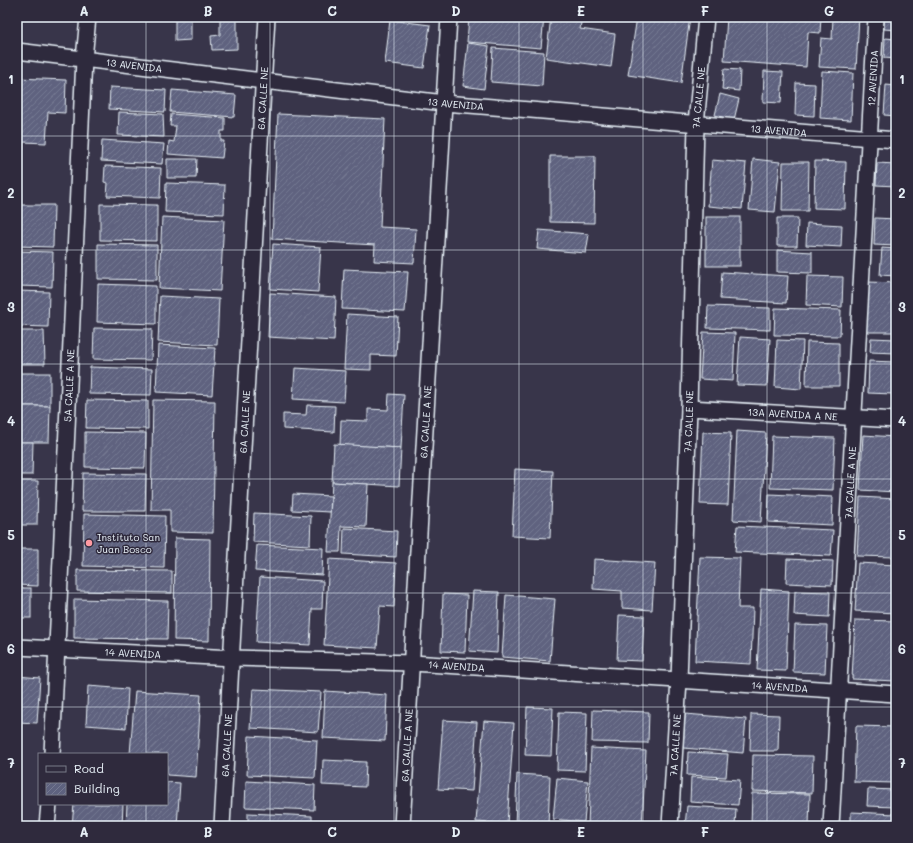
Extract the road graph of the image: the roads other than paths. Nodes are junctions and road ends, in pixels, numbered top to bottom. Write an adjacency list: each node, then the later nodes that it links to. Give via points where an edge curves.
1 (88, 17): 7 (street, 5A CALLE A NE)
2 (267, 17): 8 (street, 6A CALLE NE)
3 (449, 17): 9 (street, 6A CALLE A NE)
4 (706, 17): 10 (street, 7A CALLE NE)
5 (876, 17): 11 (street, 12 AVENIDA)
6 (17, 51): 7 (street, 13 AVENIDA)
7 (84, 59): 8 (street, 13 AVENIDA); 17 (street, 5A CALLE A NE)
8 (262, 81): 9 (street, 13 AVENIDA); 18 (street, 6A CALLE NE)
9 (444, 103): 10 (street, 13 AVENIDA); 19 (street, 6A CALLE A NE)
10 (696, 124): 11 (street, 13 AVENIDA); 13 (street, 7A CALLE NE)
11 (870, 138): 12 (street, 13 AVENIDA); 14 (street, 7A CALLE A NE)
12 (896, 140)
13 (689, 408): 14 (street, 13A AVENIDA A NE); 20 (street, 7A CALLE NE)
14 (854, 419): 15 (street, 13A AVENIDA A NE); 21 (street, 7A CALLE A NE)
15 (896, 420)
16 (17, 647): 17 (street, 14 AVENIDA)
17 (57, 649): 18 (street, 14 AVENIDA); 23 (street, 5A CALLE A NE)
18 (233, 658): 19 (street, 14 AVENIDA); 26 (street, 6A CALLE NE)
19 (412, 664): 20 (street, 14 AVENIDA); 27 (street, 6A CALLE A NE)
20 (679, 680): 21 (street, 14 AVENIDA); 28 (street, 7A CALLE NE)
21 (838, 691): 22 (street, 14 AVENIDA); 29 (street, 7A CALLE A NE)
22 (896, 694)
23 (52, 753)
24 (49, 805): 25 (street)
25 (47, 826)
26 (222, 826)
27 (402, 826)
28 (670, 826)
29 (831, 826)

